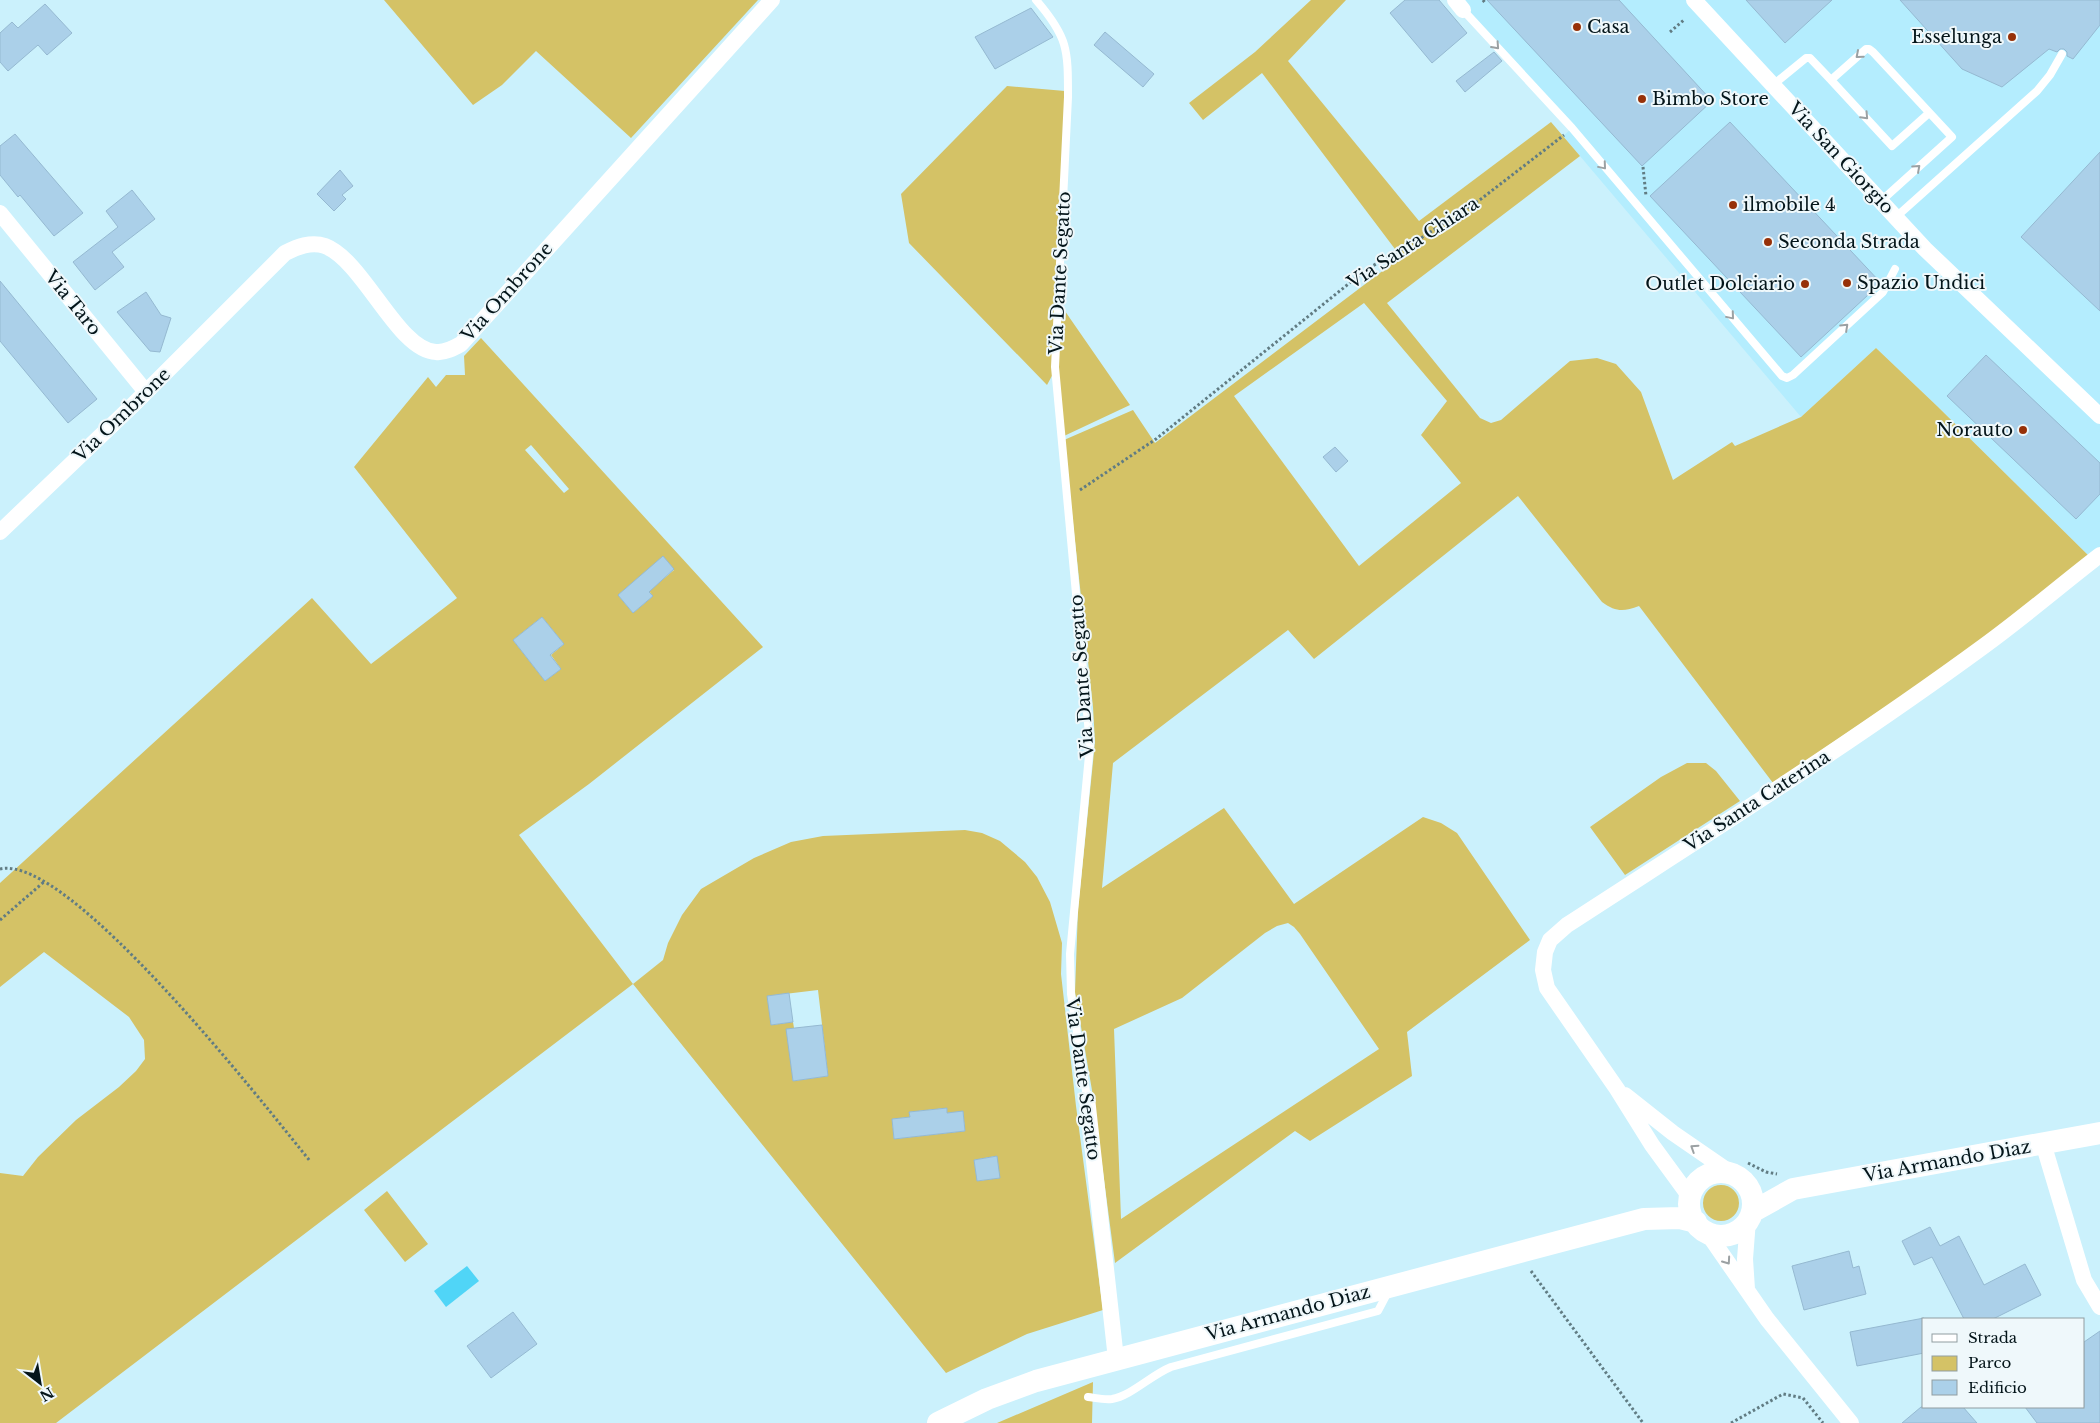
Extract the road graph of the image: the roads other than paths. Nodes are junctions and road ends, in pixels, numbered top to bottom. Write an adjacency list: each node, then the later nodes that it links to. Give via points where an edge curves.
1 (772, 0): 13 (street, Via Ombrone, via 461,344 436,352 413,342 345,259 324,246 304,244 285,253)
2 (1036, 0): 18 (lane, Via Dante Segatto, via 1058,27 1068,55 1055,367 1090,745 1070,954 1071,994)
3 (1694, 0): 7 (street, Via San Giorgio)
4 (1459, 5): 12 (lane, one-way to 12, via 1572,128 1785,378 1793,375 1882,292)
5 (2062, 54): 11 (lane, via 2037,91)
6 (1831, 80): 7 (lane, via 1808,57); 8 (lane, one-way to 6, via 1870,49); 8 (lane, one-way to 8, via 1892,146)
7 (1773, 85): 9 (street, Via San Giorgio)
8 (1929, 113): 9 (lane, one-way to 8, via 1952,137)
9 (1880, 201): 11 (street, Via San Giorgio)
10 (0, 213): 13 (street, Via Taro)
11 (1896, 217): 14 (street, Via San Giorgio, via 1955,280)
12 (1895, 269)
13 (146, 392): 15 (street, Via Ombrone)
14 (2100, 416)
15 (0, 532)
16 (2100, 555): 17 (street, Via Santa Caterina, via 1986,645 1928,686 1555,935 1547,946 1542,964 1547,988)
17 (1618, 1089): 21 (street, Via Santa Caterina, one-way to 17, via 1673,1134); 23 (street, Via Santa Caterina, via 1638,1126)
18 (1087, 1098): 30 (street, Via Dante Segatto)
19 (2100, 1133): 20 (street, Via Armando Diaz)
20 (2043, 1143): 22 (street, Via Armando Diaz); 29 (street, via 2084,1280)
21 (1740, 1172): 22 (street, Via Armando Diaz); 23 (street, Via Armando Diaz, via 1709,1174 1696,1185); 24 (street, via 1752,1194)
22 (1787, 1182): 24 (street, Via Armando Diaz)
23 (1690, 1197): 25 (street, Via Armando Diaz); 26 (street, via 1692,1214)
24 (1750, 1216): 26 (street, Via Armando Diaz, via 1734,1233 1715,1235); 28 (street, via 1744,1259)
25 (1644, 1219): 26 (street, Via Armando Diaz, via 1680,1218); 27 (street, Via Armando Diaz)
26 (1701, 1227): 28 (street, one-way to 28)
27 (1391, 1286): 30 (street, Via Armando Diaz); 31 (lane, via 1378,1311 1171,1367 1113,1399)
28 (1747, 1291): 33 (street)
29 (2100, 1307)
30 (1116, 1360): 32 (street, Via Armando Diaz, via 1019,1387)
31 (1088, 1397)
32 (938, 1423)
33 (1851, 1423)

